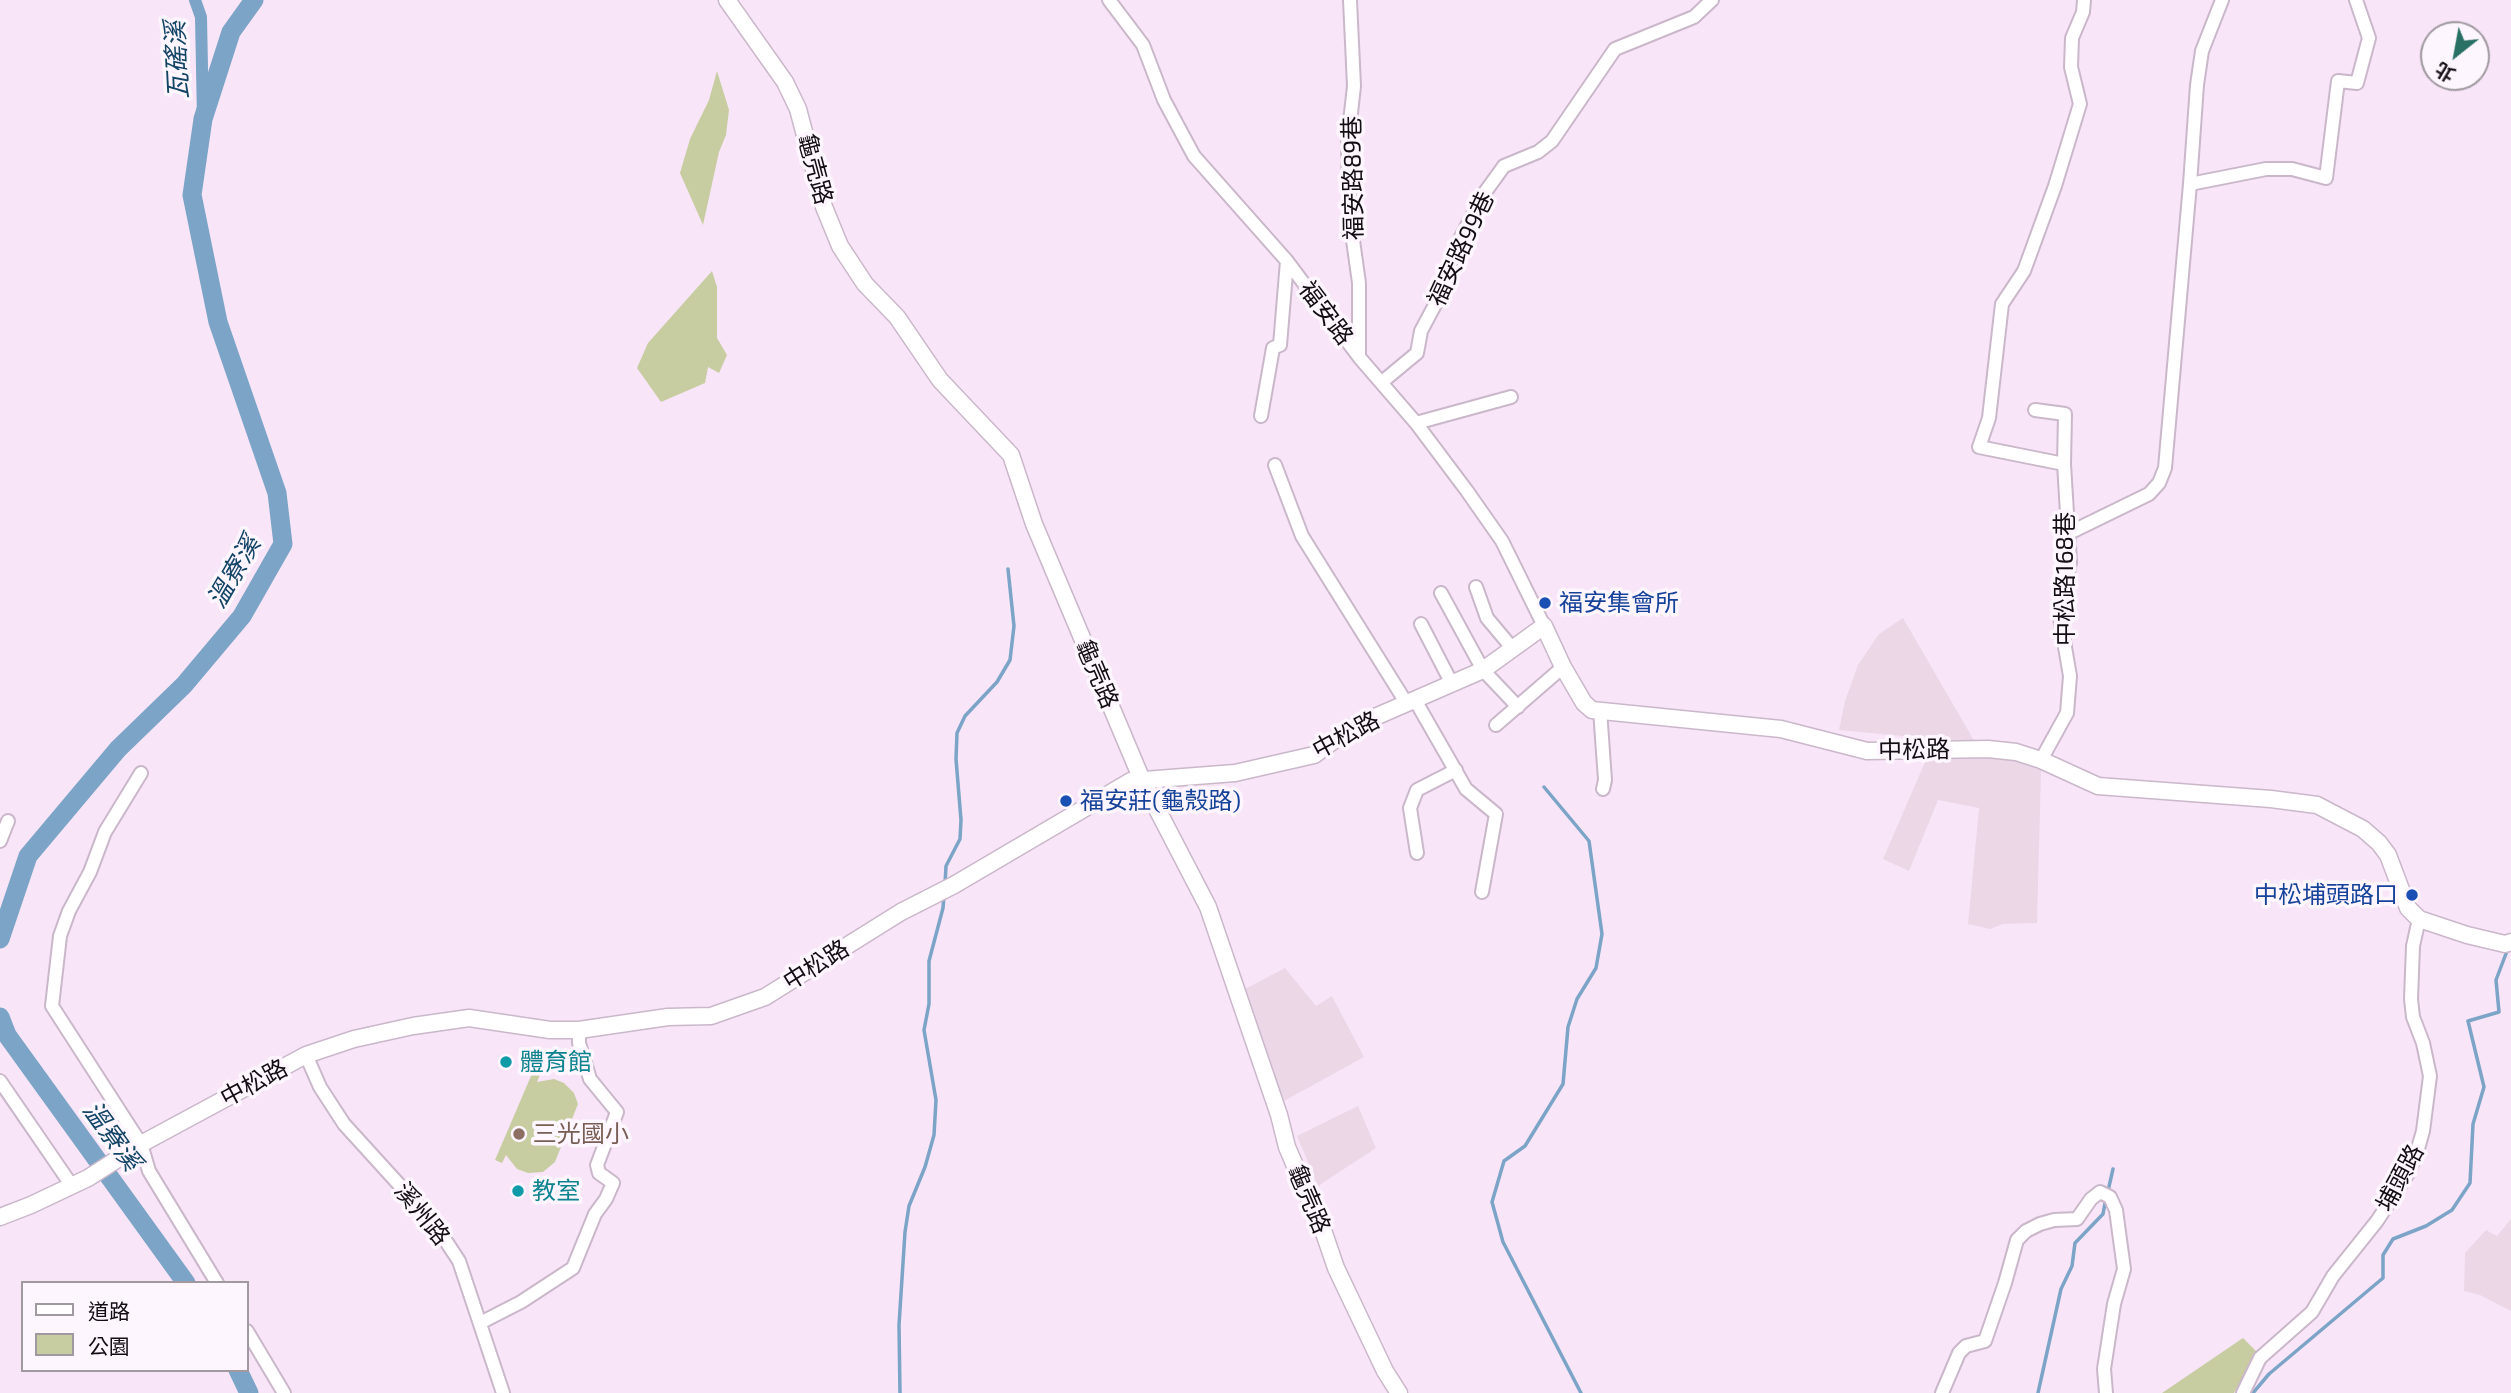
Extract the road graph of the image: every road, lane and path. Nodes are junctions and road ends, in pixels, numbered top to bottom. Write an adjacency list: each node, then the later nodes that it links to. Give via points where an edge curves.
1 (727, 0): 34 (street, 龜壳路, via 798,108 824,207 840,246 940,380 1011,455 1034,524)
2 (1109, 0): 9 (street, 福安路, via 1143,45 1164,100 1194,156)
3 (1350, 0): 10 (street, 福安路89巷, via 1354,86 1348,140 1349,212 1359,282)
4 (1712, 0): 11 (street, 福安路99巷, via 1693,17 1615,49 1552,141 1504,166 1456,247 1421,331 1417,353)
5 (2084, 0): 16 (street, via 2072,38 2071,67 2080,104 2024,271 2002,304 1990,418 1979,447)
6 (2222, 0): 8 (street, via 2202,51)
7 (2356, 0): 8 (street, via 2369,38 2357,83 2338,81 2326,178 2292,169 2266,169)
8 (2190, 184): 18 (street, via 2165,468 2149,494)
9 (1287, 261): 10 (street, 福安路); 14 (street, via 1280,345 1273,348)
10 (1359, 357): 11 (street, 福安路)
11 (1382, 383): 15 (street, 福安路)
12 (1511, 397): 15 (street)
13 (2035, 410): 16 (street, 中松路168巷, via 2065,414)
14 (1261, 416)
15 (1416, 423): 22 (street, 福安路, via 1502,541)
16 (2064, 464): 18 (street, 中松路168巷)
17 (1275, 465): 27 (street, via 1302,536)
18 (2067, 534): 31 (street, 中松路168巷, via 2070,562 2060,618 2070,676 2067,713)
19 (1476, 587): 23 (street, via 1487,618)
20 (1441, 593): 25 (street)
21 (1421, 624): 26 (street)
22 (1544, 626): 23 (street, 中松路); 24 (street)
23 (1513, 649): 25 (street, 中松路)
24 (1563, 667): 28 (street); 29 (street, via 1584,703)
25 (1483, 670): 26 (street, 中松路); 28 (street)
26 (1451, 682): 27 (street, 中松路)
27 (1411, 702): 32 (street); 34 (street, 中松路, via 1352,727 1314,755 1236,773)
28 (1518, 707): 30 (street)
29 (1600, 710): 31 (street, 中松路, via 1781,729 1867,751 1989,749); 35 (street)
30 (1496, 725)
31 (2041, 760): 40 (street, 中松路, via 2098,786 2317,805 2363,829 2379,843 2408,908)
32 (1456, 770): 38 (street, via 1417,790 1410,808); 39 (street, via 1466,789 1496,814)
33 (141, 773): 45 (street, via 105,832 69,911 60,936 52,1006)
34 (1142, 780): 42 (street, 中松路, via 1131,780 1106,794 765,997 711,1016 668,1017); 53 (street, 龜壳路, via 1208,907 1287,1147 1336,1268)
35 (1603, 789)
36 (8, 821): 37 (street)
37 (0, 841)
38 (1417, 853)
39 (1482, 892)
40 (2419, 919): 41 (street); 56 (street, 埔頭路, via 2411,999 2430,1076 2417,1152 2377,1221 2333,1276 2312,1312 2260,1358)
41 (2510, 943)
42 (579, 1030): 43 (street, 中松路, via 469,1018 378,1034); 49 (street, via 590,1079 617,1112 597,1165 599,1173 612,1183 573,1268)
43 (306, 1055): 45 (street, 中松路); 49 (street, 溪州路, via 344,1124 434,1223 459,1261)
44 (0, 1081): 46 (street)
45 (135, 1148): 46 (street, 中松路); 48 (street)
46 (72, 1186): 47 (street)
47 (0, 1217)
48 (216, 1281)
49 (480, 1323): 52 (street, 溪州路)
50 (248, 1333): 51 (street)
51 (284, 1393)
52 (503, 1393)
53 (1399, 1393)
54 (1942, 1393): 55 (street, via 1959,1353 1985,1341 2017,1240 2040,1224 2077,1219 2100,1192 2116,1210 2124,1269 2104,1369)
55 (2106, 1393)
56 (2243, 1393)

